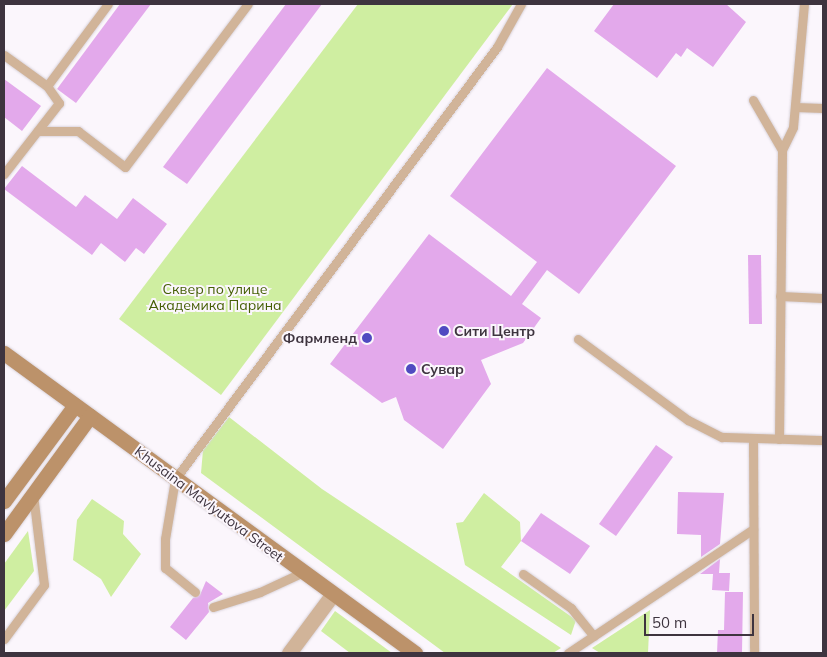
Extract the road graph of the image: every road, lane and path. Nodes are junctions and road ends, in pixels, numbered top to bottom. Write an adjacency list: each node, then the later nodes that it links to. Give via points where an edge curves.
1 (108, 4): 6 (lane)
2 (248, 4): 10 (lane, via 126,167 78,131)
3 (521, 4): 22 (lane, via 496,47)
4 (804, 4): 8 (lane)
5 (4, 55): 6 (lane)
6 (46, 86): 10 (lane, via 59,103)
7 (753, 100): 11 (lane)
8 (794, 107): 9 (lane); 11 (lane, via 793,126)
9 (823, 108)
10 (38, 131): 12 (lane)
11 (782, 150): 13 (lane)
12 (4, 174)
13 (780, 296): 14 (lane); 20 (lane)
14 (823, 298)
15 (578, 340): 19 (lane, via 688,420 722,437)
16 (4, 353): 17 (street, Khusaina Mavlyutova Street)
17 (75, 405): 18 (street, Khusaina Mavlyutova Street); 24 (street)
18 (90, 416): 22 (street, Khusaina Mavlyutova Street); 23 (street)
19 (753, 438): 20 (lane); 25 (lane)
20 (779, 438): 21 (lane)
21 (823, 440)
22 (175, 479): 27 (street, Khusaina Mavlyutova Street); 29 (lane, via 164,539 165,568)
23 (33, 494): 26 (street); 33 (lane, via 44,585)
24 (4, 501)
25 (753, 529): 32 (lane); 37 (lane)
26 (4, 534)
27 (301, 573): 30 (street, Khusaina Mavlyutova Street); 31 (lane, via 260,592)
28 (523, 574): 32 (lane, via 570,608)
29 (195, 592)
30 (332, 595): 34 (street); 35 (street, Khusaina Mavlyutova Street)
31 (213, 607)
32 (594, 636): 36 (lane)
33 (4, 639)
34 (289, 653)
35 (415, 653)
36 (568, 653)
37 (754, 653)

